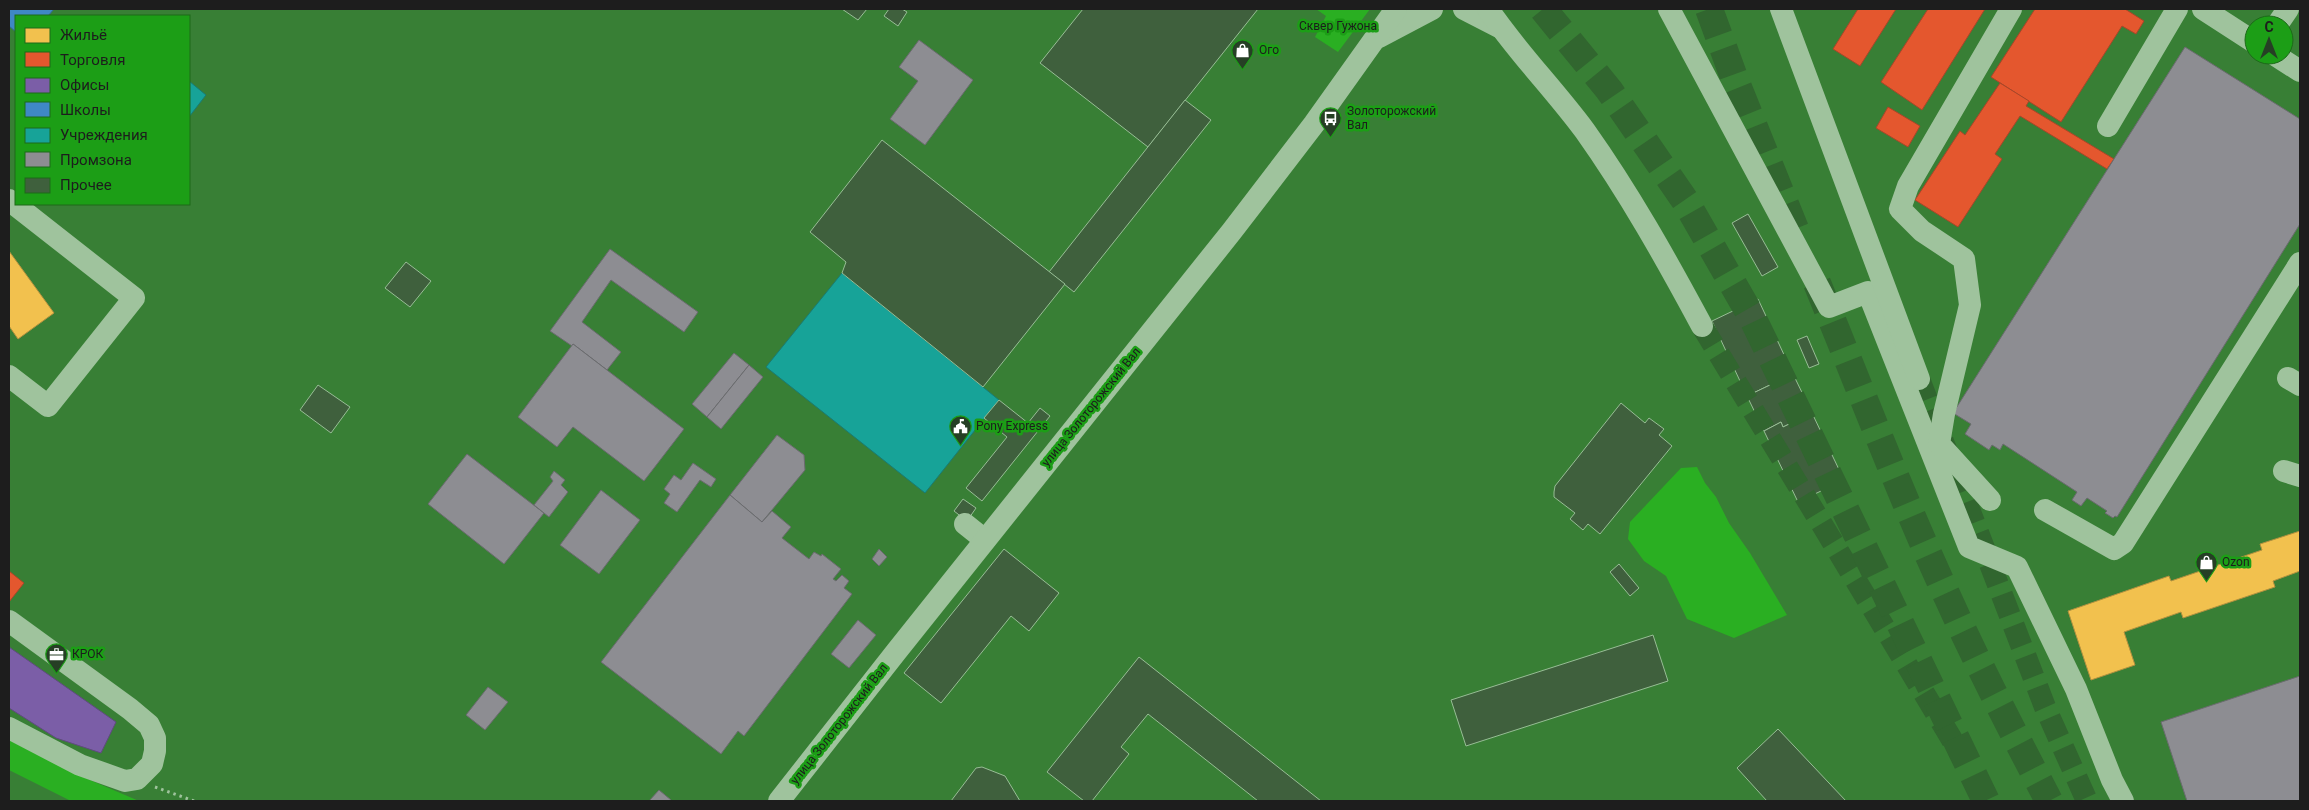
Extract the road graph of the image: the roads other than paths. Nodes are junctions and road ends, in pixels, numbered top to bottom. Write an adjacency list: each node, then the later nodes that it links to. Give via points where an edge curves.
1 (1396, 9): 12 (street, улица Золоторожский Вал)
2 (1432, 9): 12 (street)
3 (1464, 9): 10 (street)
4 (1488, 9): 10 (street)
5 (1669, 9): 26 (street, via 1828,307 1868,292 1969,547 2017,567 2076,689)
6 (1781, 9): 18 (street)
7 (2011, 9): 19 (street, via 1908,186 1900,209 1922,231 1964,259 1970,305 1939,444)
8 (2176, 9): 13 (street)
9 (2203, 9): 11 (street)
10 (1502, 29): 16 (street, via 1584,130 1645,221)
11 (2244, 36)
12 (1374, 39): 22 (street, улица Золоторожский Вал, via 1232,231)
13 (2108, 126)
14 (15, 205): 17 (street, via 134,298 48,406)
15 (2300, 263): 20 (street, via 2123,543 2114,549)
16 (1702, 326)
17 (9, 376)
18 (1919, 379)
19 (1990, 500)
20 (2045, 510)
21 (965, 524): 22 (street)
22 (985, 540): 25 (street, улица Золоторожский Вал)
23 (9, 621): 24 (street, via 130,708 149,725 156,751 152,764 137,779 125,781 80,765)
24 (9, 728)
25 (779, 801)
26 (2123, 801)

